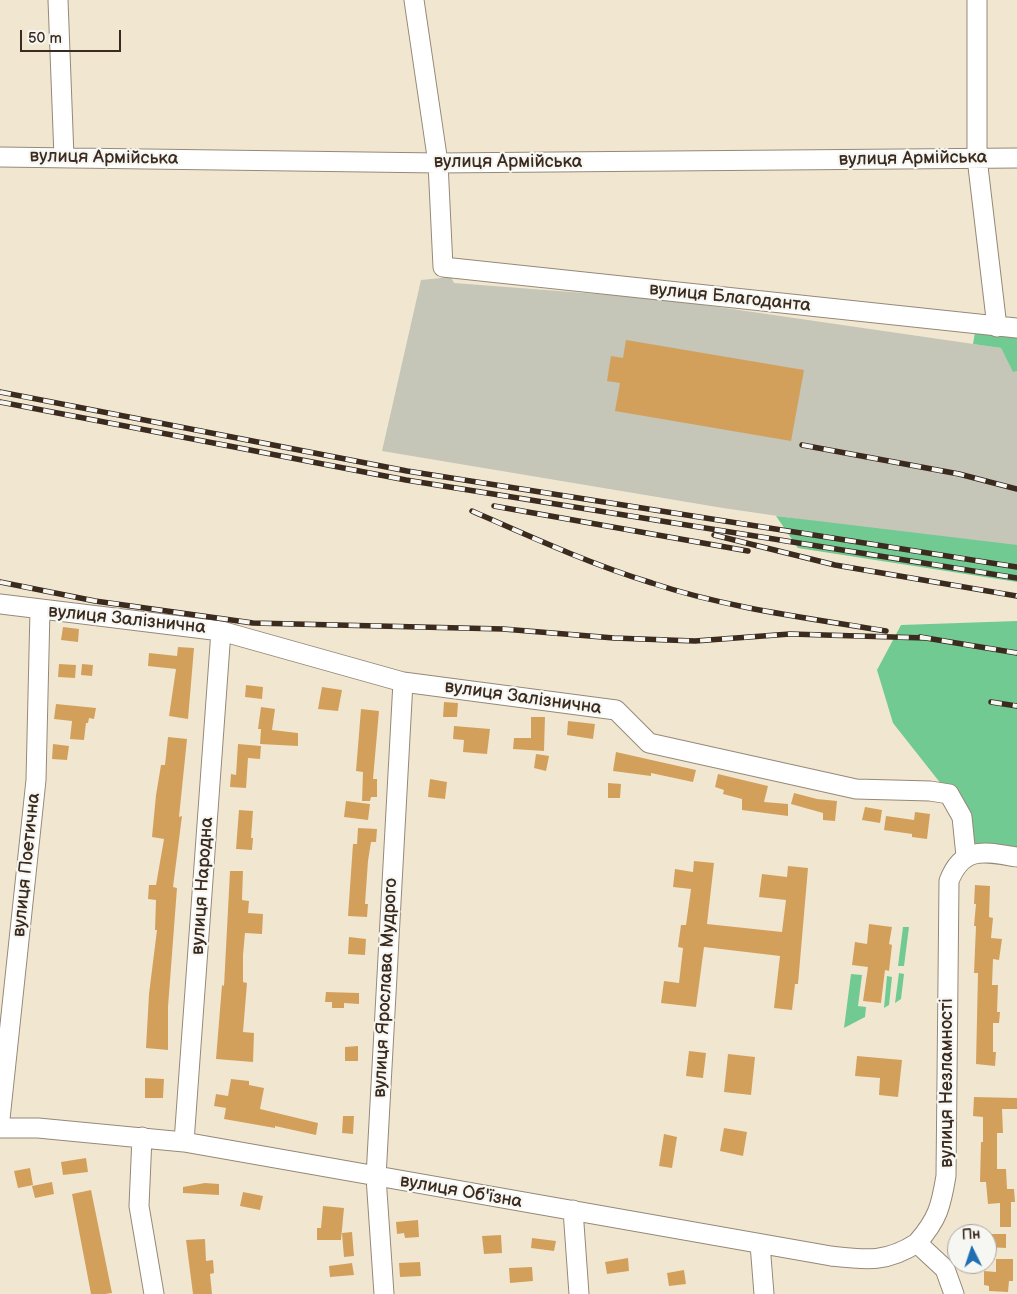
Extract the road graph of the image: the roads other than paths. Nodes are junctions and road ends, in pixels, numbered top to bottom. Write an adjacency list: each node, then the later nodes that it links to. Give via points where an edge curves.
1 (58, 0): 5 (street)
2 (414, 0): 8 (street)
3 (977, 0): 6 (street)
4 (0, 157): 5 (street, вулиця Армійська)
5 (64, 157): 8 (street, вулиця Армійська)
6 (977, 158): 7 (street, вулиця Армійська); 8 (street, вулиця Армійська); 9 (street)
7 (1017, 158)
8 (438, 163): 9 (street, вулиця Благоданта, via 443,267)
9 (997, 327): 10 (street, вулиця Благоданта)
10 (1017, 328)
11 (0, 604): 12 (street, вулиця Залізнична)
12 (40, 610): 13 (street, вулиця Залізнична); 17 (street, вулиця Поетична, via 36,780)
13 (221, 630): 14 (street, вулиця Залізнична); 20 (street, вулиця Народна)
14 (402, 682): 15 (street, вулиця Залізнична, via 616,710 650,743 856,789 949,794 962,817); 21 (street, вулиця Ярослава Мудрого)
15 (966, 856): 16 (street, via 984,852); 23 (street, вулиця Незламності, via 955,867 948,894 946,1176 941,1206 932,1226)
16 (1017, 857)
17 (0, 1119)
18 (0, 1128): 19 (street, вулиця Об'їзна)
19 (142, 1137): 20 (street, вулиця Об'їзна); 25 (street, via 139,1206)
20 (184, 1142): 21 (street, вулиця Об'їзна)
21 (376, 1177): 22 (street, вулиця Об'їзна); 26 (street, вулиця Ярослава Мудрого)
22 (573, 1210): 24 (street, вулиця Об'їзна); 27 (street)
23 (917, 1243): 24 (street, вулиця Об'їзна, via 899,1254 872,1261); 29 (street, via 945,1269)
24 (760, 1244): 28 (street)
25 (154, 1294)
26 (384, 1294)
27 (579, 1294)
28 (764, 1294)
29 (954, 1294)

